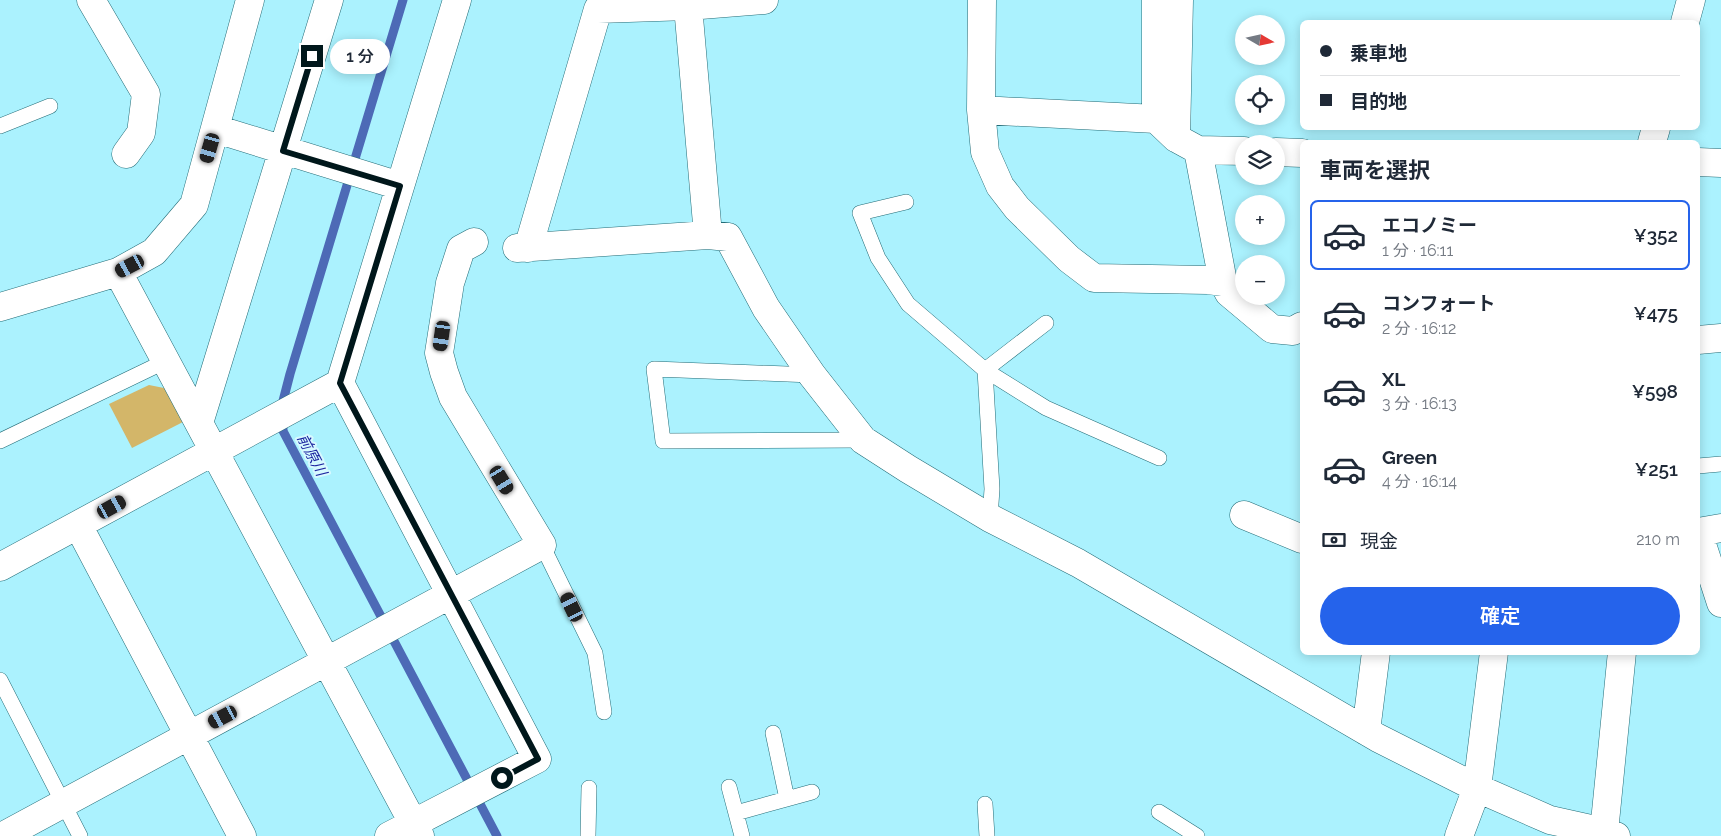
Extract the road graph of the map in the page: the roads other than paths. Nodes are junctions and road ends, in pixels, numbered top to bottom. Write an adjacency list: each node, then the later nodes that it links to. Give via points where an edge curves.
1 (91, 0): 22 (street, via 146,94 141,134)
2 (250, 0): 16 (street)
3 (329, 0): 19 (street)
4 (457, 0): 25 (street)
5 (764, 0): 10 (street)
6 (982, 0): 13 (street)
7 (1156, 0): 14 (street)
8 (1179, 0): 17 (street)
9 (1691, 0): 11 (street)
10 (688, 6): 27 (street); 27 (street, via 598,9 523,248)
11 (1686, 20)
12 (50, 106): 15 (lane)
13 (981, 110): 14 (street); 30 (street, via 985,152 1000,186 1062,253 1094,278)
14 (1156, 119): 17 (street)
15 (0, 126)
16 (216, 129): 19 (street); 29 (street, via 194,205 154,252)
17 (1187, 144): 18 (street); 30 (street)
18 (1235, 150)
19 (283, 151): 25 (street); 40 (street)
20 (1285, 152): 21 (street)
21 (1300, 153)
22 (126, 154)
23 (1700, 162): 24 (street)
24 (1721, 163)
25 (400, 186): 39 (street)
26 (906, 202): 37 (lane, via 860,213 878,258 908,304)
27 (708, 235): 38 (street, via 728,237 766,308)
28 (474, 242): 54 (street, via 461,249 450,283 440,353 453,398)
29 (118, 272): 31 (street); 36 (street)
30 (1223, 282): 33 (street, via 1229,293 1272,329 1293,331)
31 (0, 307)
32 (1046, 323): 37 (lane)
33 (1300, 327)
34 (1721, 338): 35 (street)
35 (1700, 340)
36 (166, 361): 40 (street); 42 (lane)
37 (985, 370): 44 (lane, via 1046,408); 48 (lane, via 992,489)
38 (812, 375): 41 (street); 41 (lane, via 654,369 663,441)
39 (340, 383): 43 (street); 56 (street)
40 (199, 423): 43 (street)
41 (864, 440): 48 (street)
42 (0, 441)
43 (214, 452): 49 (street); 61 (street)
44 (1160, 458)
45 (1721, 464): 46 (lane)
46 (1700, 466)
47 (1244, 515): 52 (street)
48 (990, 518): 64 (street, via 1078,563)
49 (78, 525): 55 (street); 66 (street)
50 (1721, 528): 51 (street)
51 (1700, 532)
52 (1300, 538)
53 (1700, 538): 57 (street)
54 (542, 545): 56 (street); 63 (lane, via 595,653)
55 (0, 567)
56 (450, 594): 61 (street); 76 (street, via 538,759)
57 (1721, 603)
58 (1376, 655): 64 (street)
59 (1494, 655): 69 (street)
60 (1622, 655): 77 (street)
61 (326, 661): 66 (street); 76 (street)
62 (0, 680): 72 (lane)
63 (604, 712)
64 (1366, 731): 69 (street)
65 (773, 734): 71 (lane)
66 (189, 736): 72 (street); 80 (street)
67 (729, 787): 75 (lane)
68 (589, 788): 82 (lane)
69 (1478, 788): 77 (street, via 1550,820); 86 (street)
70 (812, 792): 71 (lane)
71 (786, 799): 75 (lane)
72 (62, 804): 78 (street); 79 (lane)
73 (985, 804): 84 (lane)
74 (1159, 812): 85 (lane)
75 (736, 813): 83 (lane)
76 (417, 830): 81 (street)
77 (1610, 834)
78 (3, 836)
79 (80, 836)
80 (242, 836)
81 (390, 836)
82 (588, 836)
83 (742, 836)
84 (987, 836)
85 (1197, 836)
86 (1459, 836)

